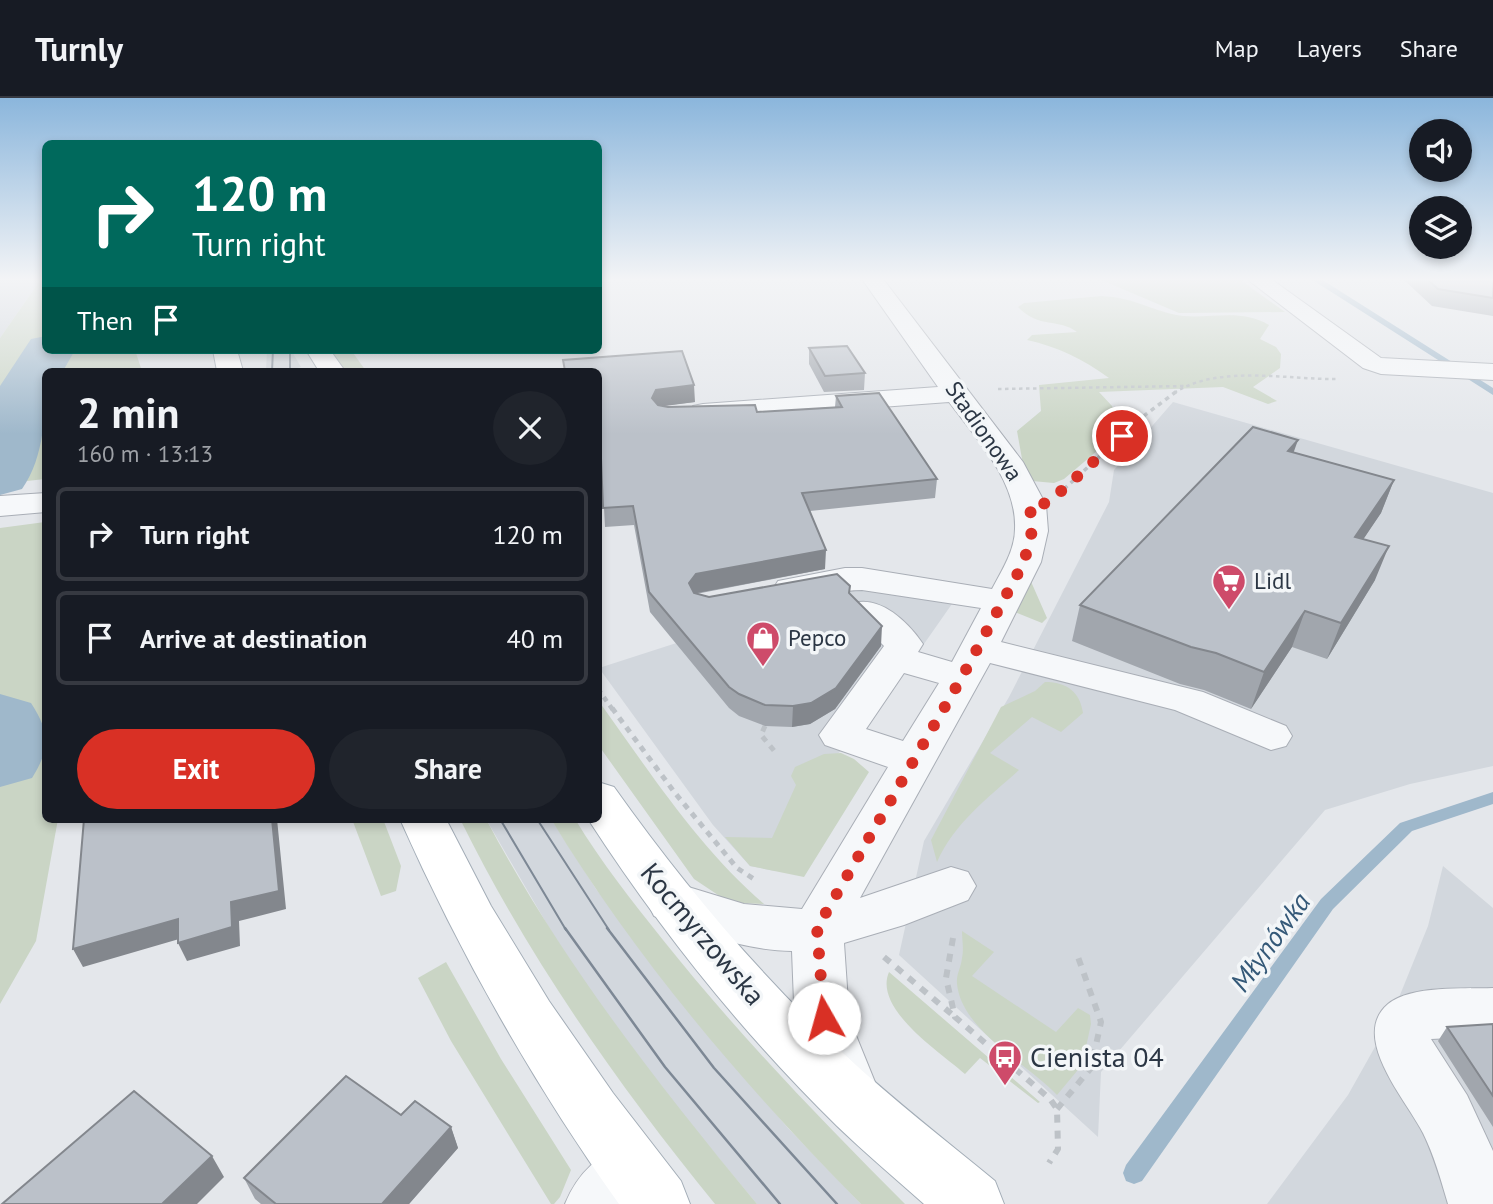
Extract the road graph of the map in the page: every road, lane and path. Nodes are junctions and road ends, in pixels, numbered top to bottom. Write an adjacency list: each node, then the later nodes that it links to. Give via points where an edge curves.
1 (911, 331): 6 (street, Stadionowa)
2 (1328, 331): 3 (street, via 1372,363)
3 (1394, 369): 4 (street); 5 (path, via 1350,378 1236,379)
4 (1492, 372)
5 (1186, 386): 6 (path); 9 (path, via 1159,403 1048,503)
6 (955, 388): 7 (street); 9 (street, Stadionowa, via 1012,468)
7 (681, 414)
8 (42, 502): 10 (street)
9 (1030, 505): 12 (street, Stadionowa, via 1028,552)
10 (0, 506)
11 (764, 594): 12 (street, via 862,579)
12 (1003, 601): 15 (street, Stadionowa)
13 (867, 611): 14 (street, via 904,644)
14 (895, 658): 15 (street); 20 (street, via 840,735)
15 (971, 663): 18 (street, via 1189,701); 20 (street, Stadionowa)
16 (602, 694): 23 (path, via 737,868)
17 (765, 726): 19 (path, via 761,735)
18 (1271, 736)
19 (776, 752)
20 (914, 760): 26 (street, Stadionowa)
21 (602, 803): 25 (main road, Kocmyrzowska)
22 (425, 823): 35 (main road, via 499,965)
23 (760, 883)
24 (951, 886): 26 (street, via 912,902)
25 (672, 902): 26 (street, via 745,925); 32 (main road, Kocmyrzowska, via 780,1026)
26 (817, 928): 32 (street, via 827,1034 835,1061)
27 (953, 938): 31 (path, via 946,978)
28 (881, 954): 31 (path)
29 (1078, 957): 33 (path, via 1101,1022 1091,1068)
30 (1493, 1012): 37 (street, via 1412,1018 1403,1028 1402,1040 1451,1128)
31 (955, 1017): 33 (path, via 1042,1090)
32 (860, 1107): 36 (main road, Kocmyrzowska)
33 (1057, 1109): 34 (path, via 1058,1149)
34 (1049, 1163)
35 (629, 1193)
36 (972, 1204)
37 (1480, 1204)

